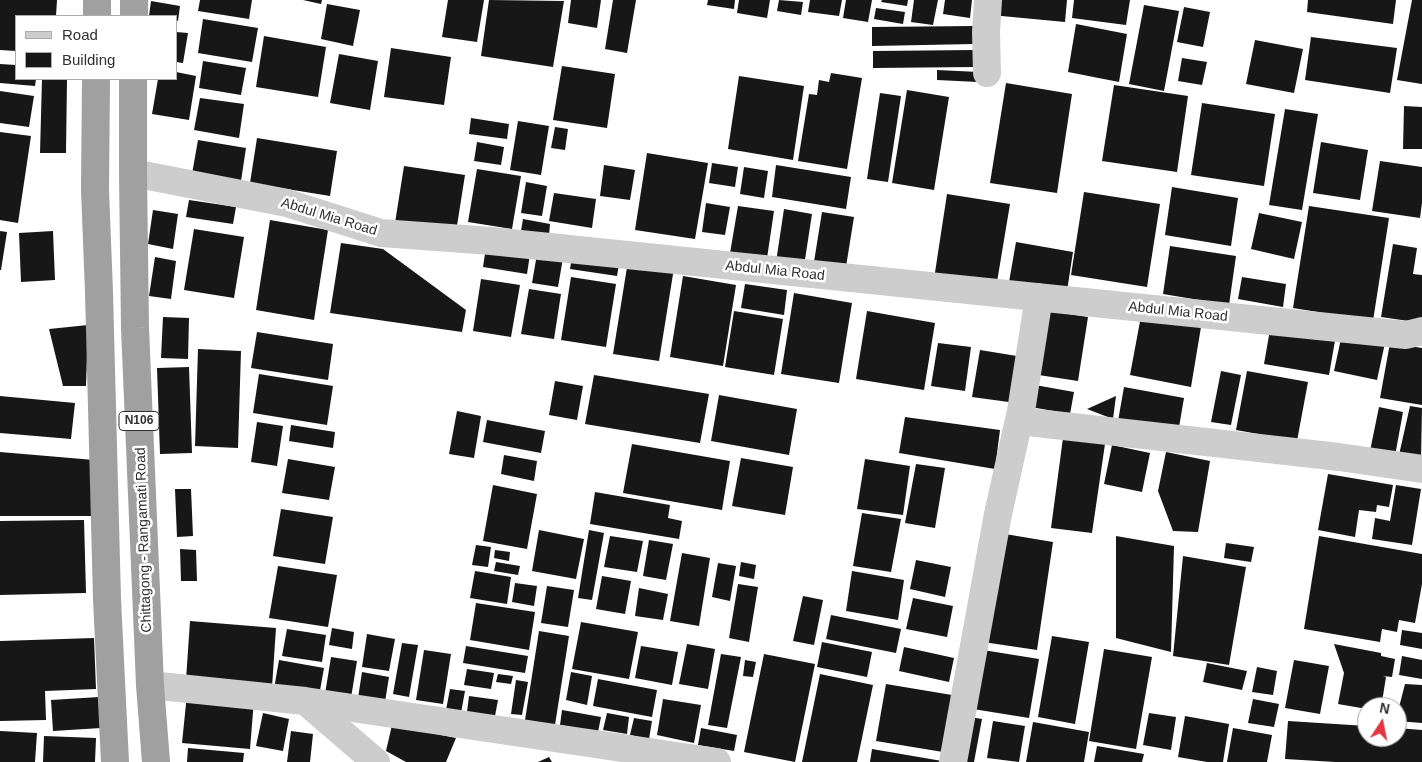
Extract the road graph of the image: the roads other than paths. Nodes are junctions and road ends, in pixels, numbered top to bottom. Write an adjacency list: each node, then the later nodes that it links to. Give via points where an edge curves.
1 (97, 0): 4 (highway)
2 (134, 0): 5 (highway)
3 (988, 0): 6 (street)
4 (97, 15)
5 (134, 15)
6 (987, 72)
7 (96, 80): 16 (highway, N106, via 95,190)
8 (134, 80): 9 (highway, Chittagong - Rangamati Road / N106)
9 (133, 173): 10 (street, Abdul Mia Road, via 287,203 381,233 491,240); 14 (highway, Chittagong - Rangamati Road / N106, via 135,328)
10 (1040, 297): 11 (street, Abdul Mia Road, via 1406,335); 12 (street)
11 (1422, 331)
12 (1019, 421): 13 (street); 20 (street, via 998,514)
13 (1422, 469)
14 (150, 685): 15 (street); 17 (highway, Chittagong - Rangamati Road / N106)
15 (305, 702): 18 (street); 19 (street)
16 (114, 762)
17 (156, 762)
18 (376, 762)
19 (717, 762)
20 (953, 762)

